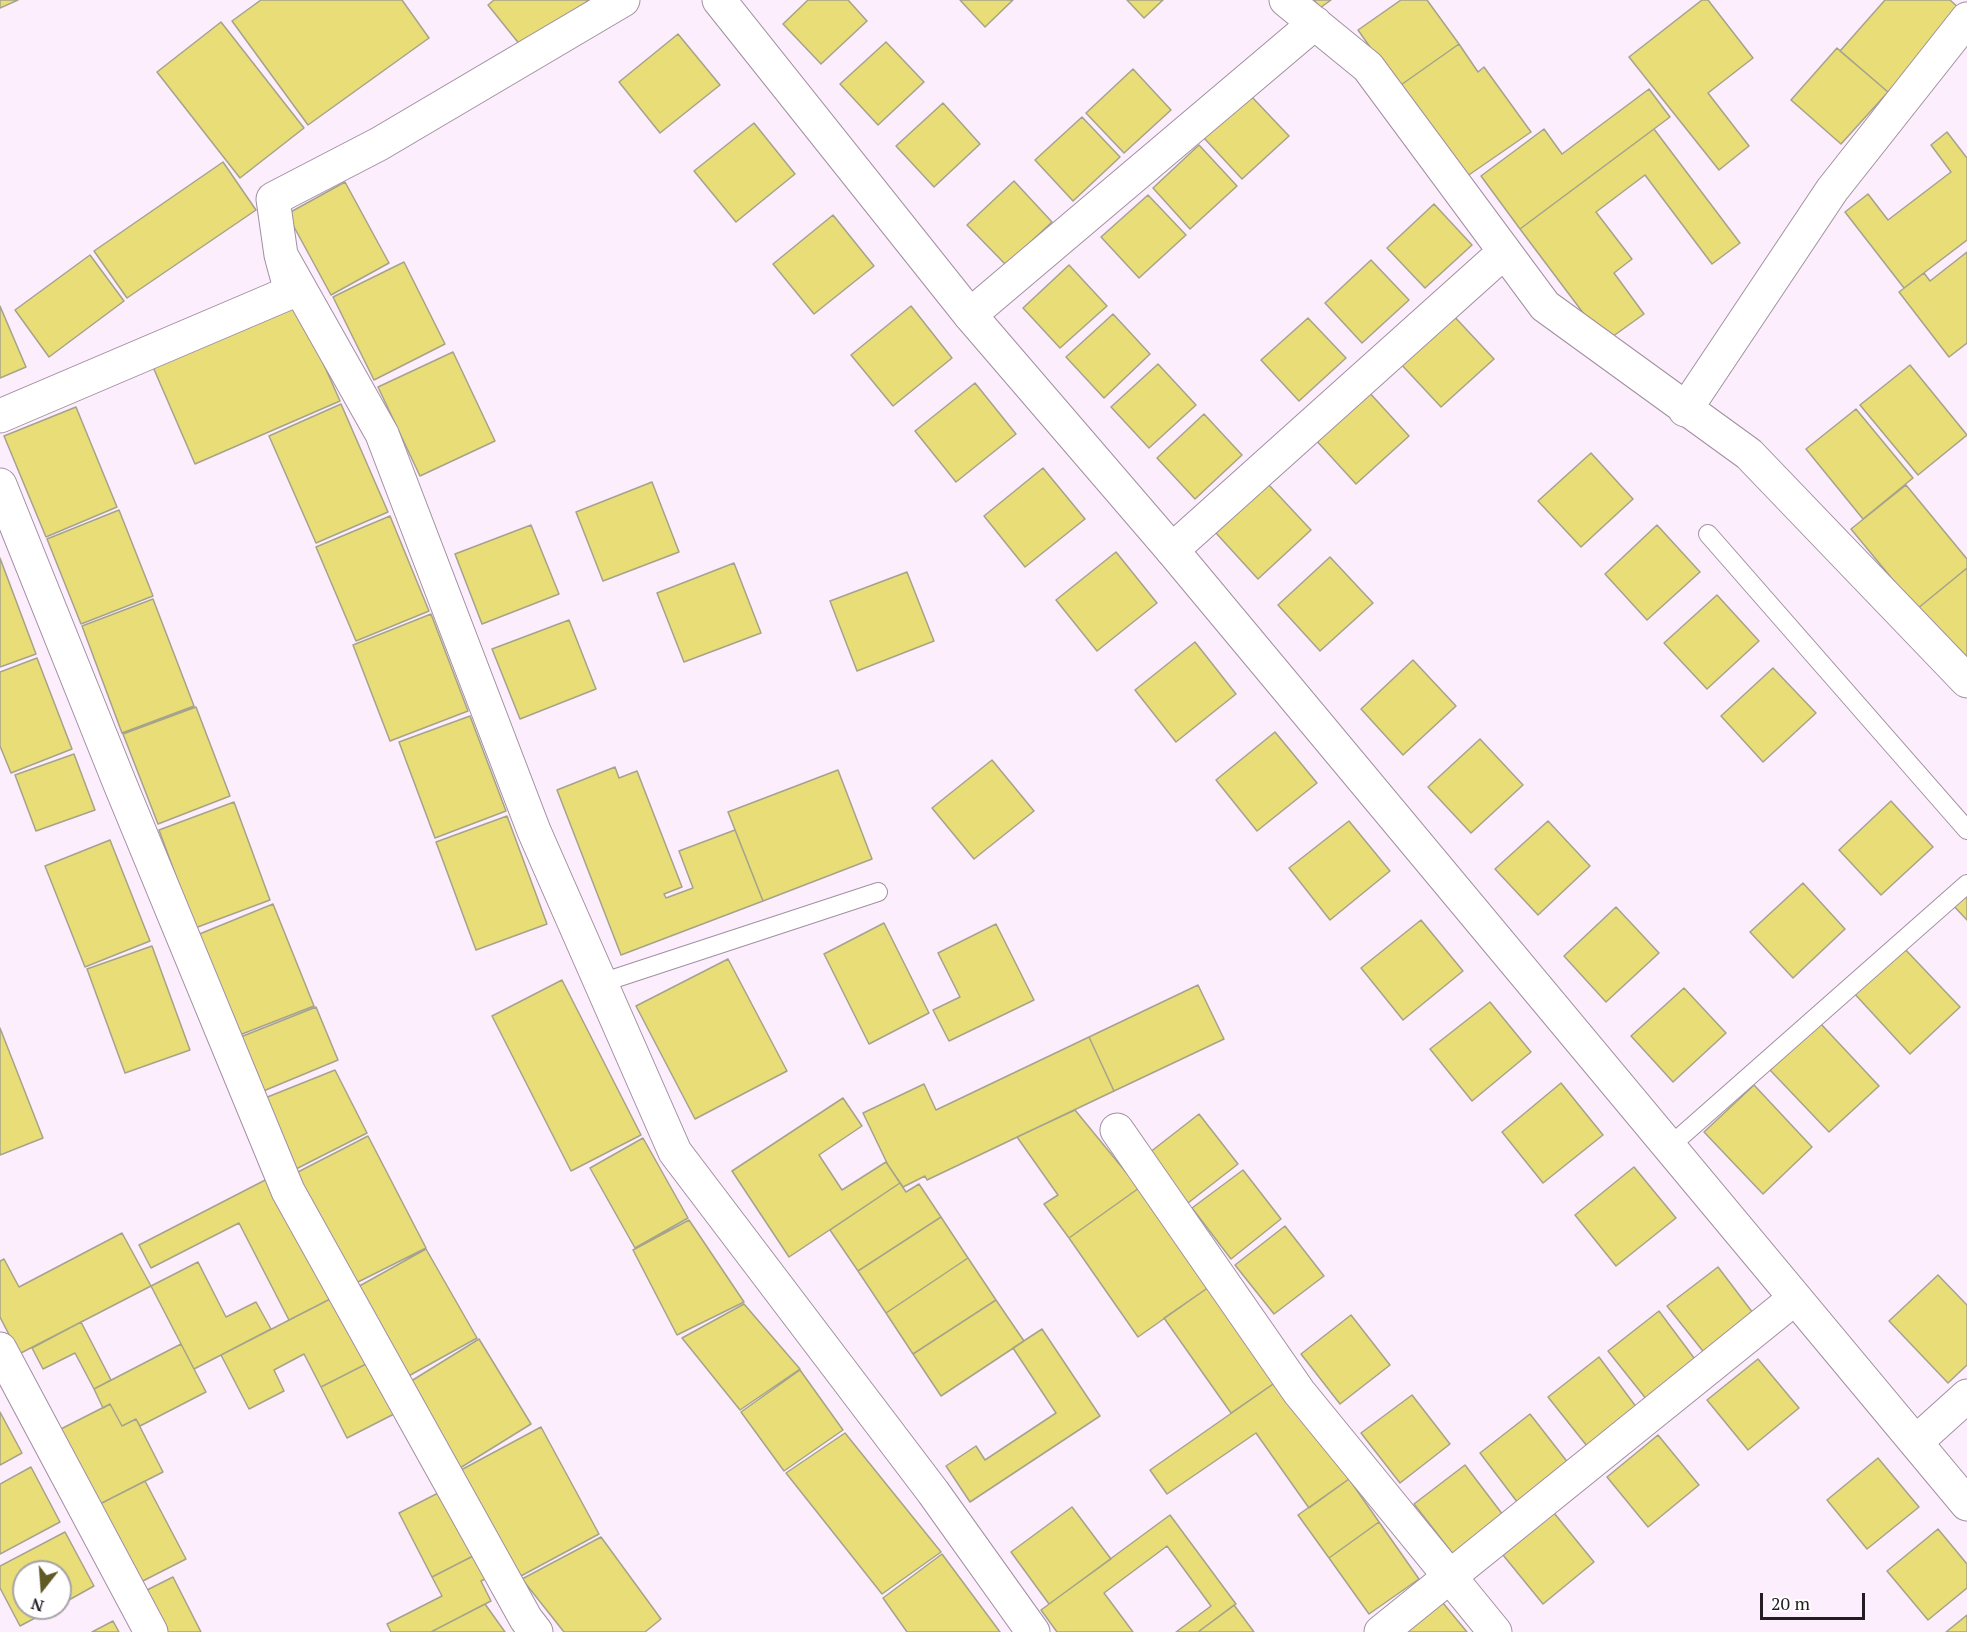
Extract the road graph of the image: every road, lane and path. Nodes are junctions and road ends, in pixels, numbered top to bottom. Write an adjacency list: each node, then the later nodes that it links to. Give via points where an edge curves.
1 (623, 0): 7 (street, via 379,144 273,200)
2 (719, 0): 8 (street)
3 (1286, 0): 5 (street)
4 (1967, 19): 9 (street, via 1832,190)
5 (1315, 23): 6 (street, via 1368,67); 8 (street)
6 (1503, 253): 9 (street, via 1545,306); 13 (street)
7 (281, 255): 10 (street, via 291,292); 18 (street, via 382,434 534,831)
8 (970, 315): 13 (street)
9 (1685, 410): 14 (street, via 1749,454)
10 (0, 416)
11 (0, 484): 28 (street, via 288,1191)
12 (1708, 534): 15 (lane)
13 (1172, 550): 20 (street)
14 (1967, 681)
15 (1967, 830)
16 (1967, 884): 20 (lane)
17 (878, 891): 18 (lane)
18 (601, 982): 29 (street, via 675,1152 933,1492)
19 (1118, 1130): 26 (street, via 1299,1392)
20 (1670, 1146): 21 (street)
21 (1794, 1299): 24 (street); 26 (street)
22 (0, 1349): 27 (street)
23 (1967, 1396): 24 (street)
24 (1916, 1442): 25 (street)
25 (1967, 1504)
26 (1449, 1577): 30 (street); 31 (street)
27 (151, 1632)
28 (536, 1632)
29 (1032, 1632)
30 (1382, 1632)
31 (1495, 1632)

